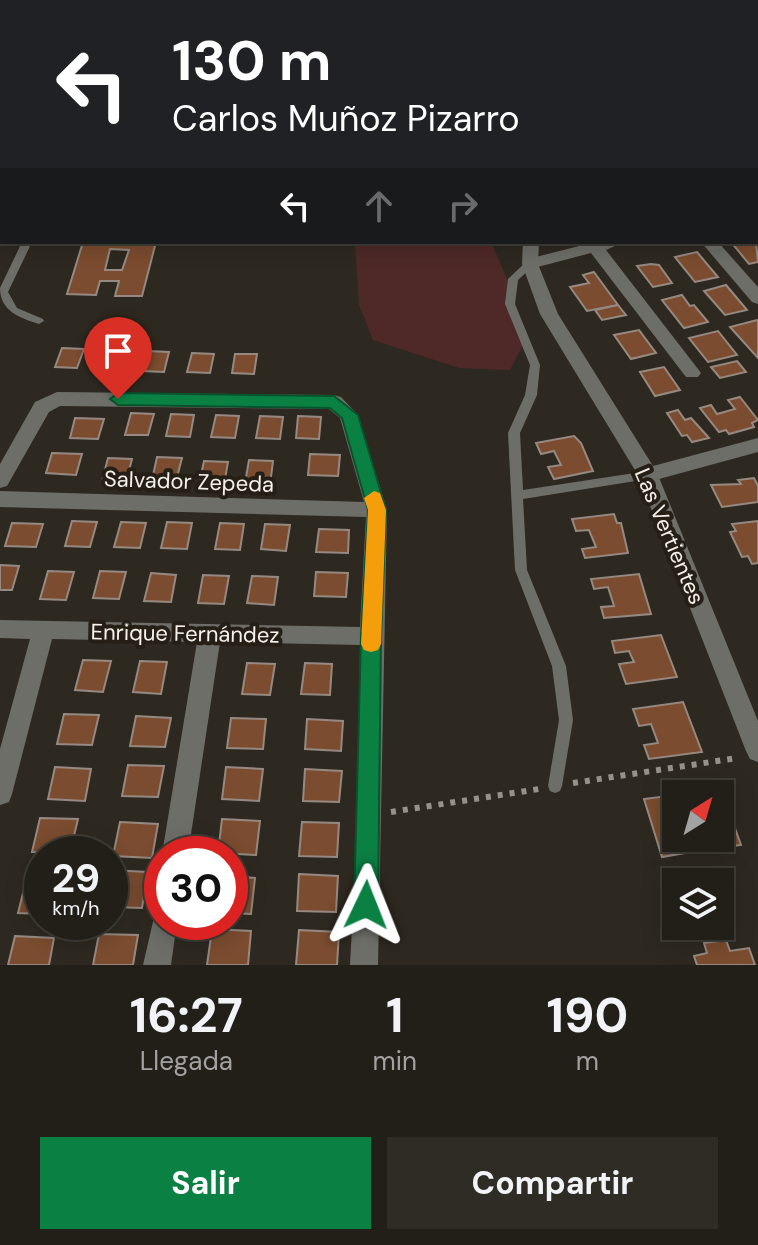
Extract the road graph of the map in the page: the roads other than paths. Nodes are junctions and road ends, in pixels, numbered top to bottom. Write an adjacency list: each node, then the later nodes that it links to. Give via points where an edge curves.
1 (26, 244): 8 (lane, via 3,292 13,310)
2 (531, 244): 6 (street, Las Vertientes)
3 (608, 244): 5 (street)
4 (711, 244): 7 (street)
5 (595, 247): 6 (street); 9 (street)
6 (530, 264): 11 (street, Las Vertientes, via 549,314); 13 (lane, via 513,279 510,304 535,365 531,395 514,433)
7 (758, 298)
8 (39, 321)
9 (692, 373)
10 (758, 445): 11 (street)
11 (648, 475): 13 (lane); 20 (street, Las Vertientes)
12 (0, 481): 15 (street, via 42,407 57,399 334,402 349,415)
13 (520, 495): 22 (lane, via 521,570 559,666 566,720)
14 (0, 499): 15 (street, Salvador Zepeda)
15 (377, 510): 19 (street)
16 (0, 629): 17 (street, Enrique Fernández)
17 (43, 631): 18 (street, Enrique Fernández); 23 (street)
18 (210, 633): 19 (street, Enrique Fernández); 24 (street)
19 (371, 636): 27 (street)
20 (754, 727): 21 (street, Las Vertientes)
21 (758, 751)
22 (555, 786)
23 (0, 794)
24 (178, 836)
25 (161, 940): 26 (street)
26 (157, 965)
27 (364, 965)

